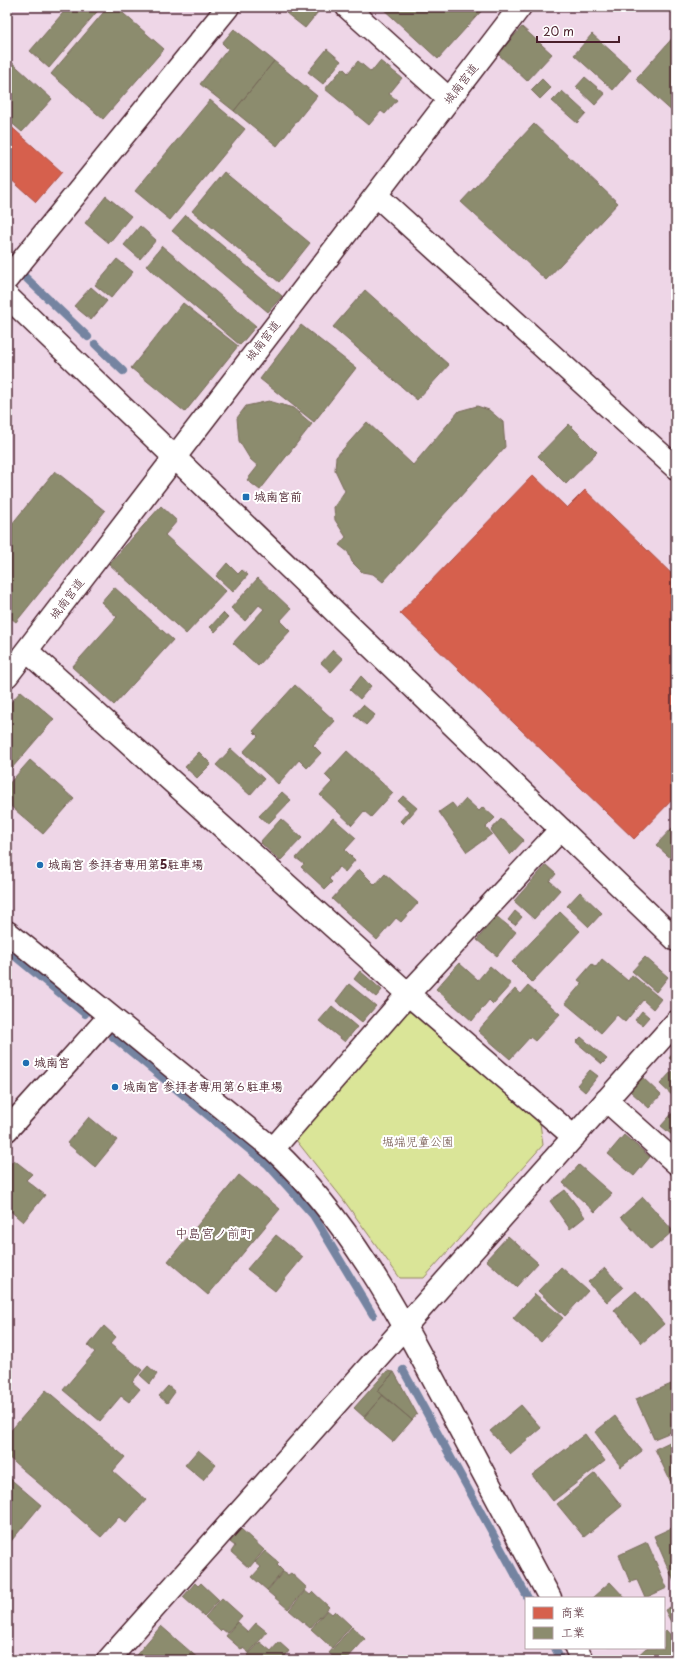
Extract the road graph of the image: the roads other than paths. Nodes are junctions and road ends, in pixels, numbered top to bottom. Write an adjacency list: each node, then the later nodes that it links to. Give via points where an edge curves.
1 (228, 7): 6 (street)
2 (348, 7): 4 (street)
3 (520, 7): 4 (street, 城南宮道)
4 (450, 99): 5 (street, 城南宮道)
5 (376, 195): 8 (street, 城南宮道); 9 (street)
6 (7, 279)
7 (7, 296): 8 (street)
8 (174, 457): 10 (street, 城南宮道); 12 (street)
9 (676, 468)
10 (27, 651): 11 (street, 城南宮道); 15 (street)
11 (7, 676)
12 (561, 829): 14 (street); 15 (street)
13 (7, 932): 16 (street)
14 (676, 940)
15 (408, 994): 20 (street); 21 (street)
16 (109, 1017): 19 (street); 21 (street)
17 (676, 1022): 18 (street)
18 (606, 1100): 20 (street); 22 (street)
19 (7, 1130)
20 (574, 1137): 23 (street)
21 (273, 1149): 23 (street, via 299,1174 338,1220)
22 (676, 1163)
23 (405, 1326): 24 (street); 26 (street)
24 (549, 1597)
25 (576, 1649): 27 (street)
26 (108, 1660)
27 (582, 1660)

